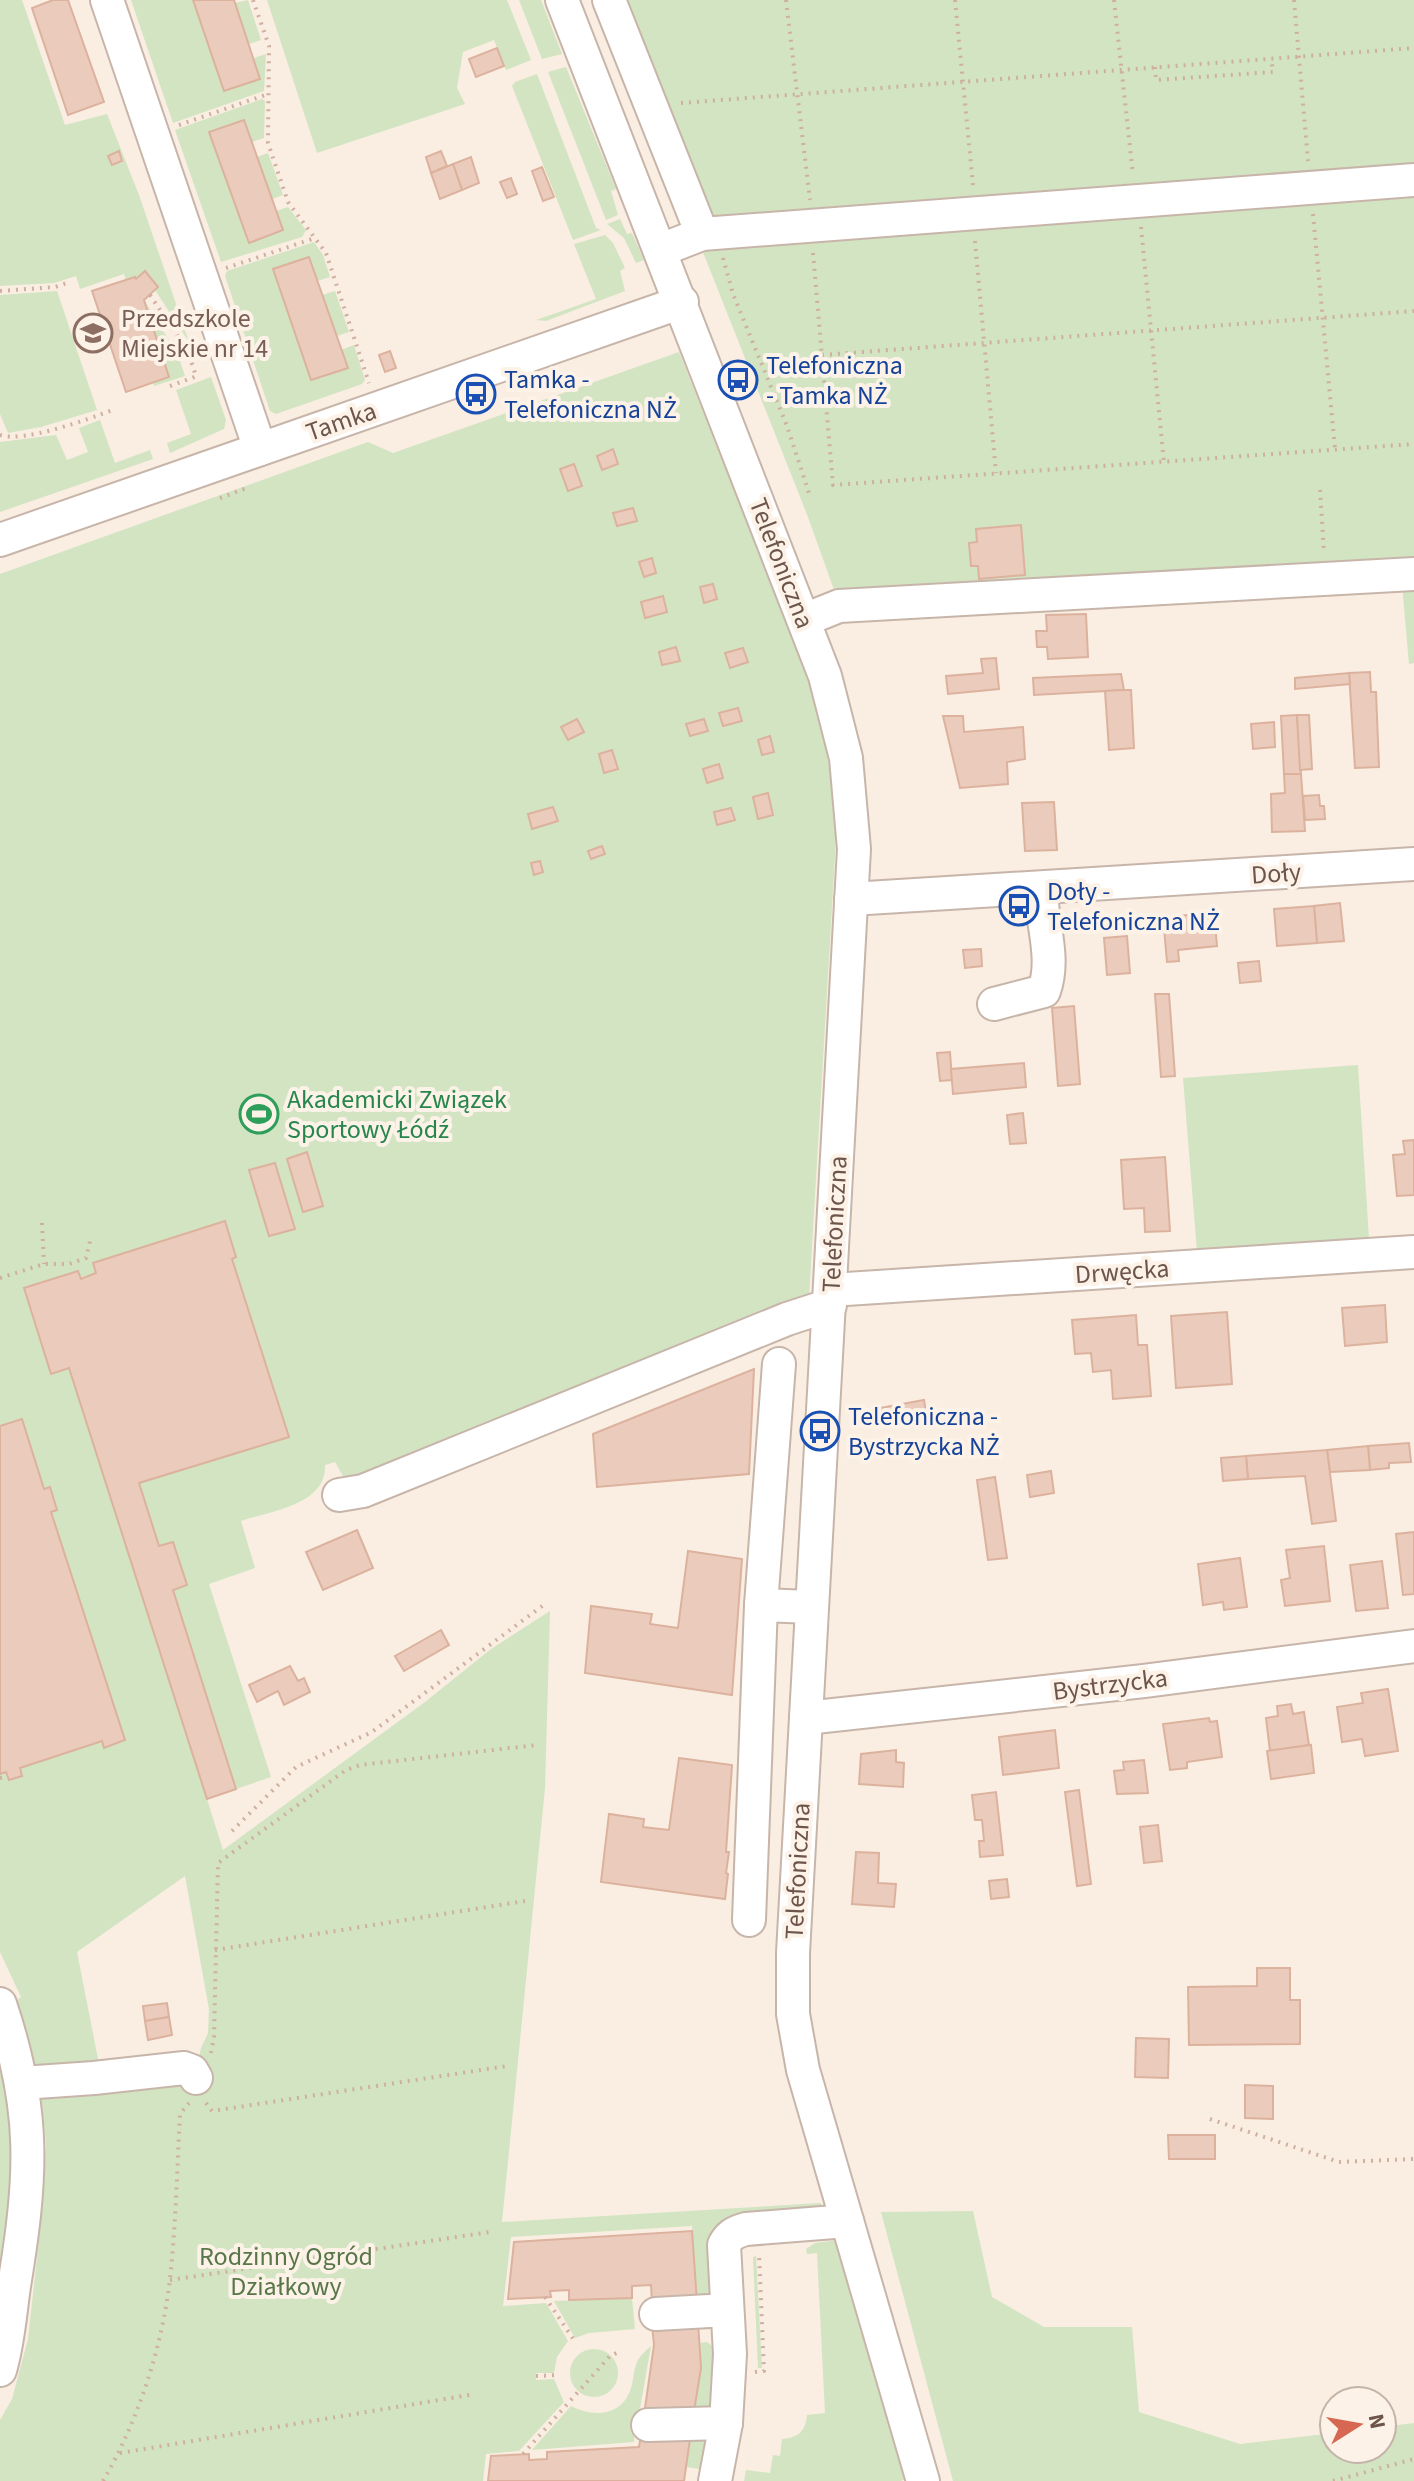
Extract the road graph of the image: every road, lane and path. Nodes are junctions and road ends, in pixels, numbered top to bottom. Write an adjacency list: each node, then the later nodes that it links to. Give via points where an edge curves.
1 (107, 0): 35 (street)
2 (253, 0): 12 (path, via 269,46)
3 (562, 0): 20 (street, Telefoniczna)
4 (609, 0): 13 (street)
5 (1114, 0): 11 (path)
6 (1294, 0): 8 (path)
7 (1414, 48): 8 (path)
8 (1299, 57): 9 (path); 16 (path)
9 (1271, 59): 10 (path); 10 (path, via 1273,72 1156,80)
10 (1155, 67): 11 (path)
11 (1120, 69): 13 (path); 17 (path)
12 (268, 94): 14 (path); 19 (path, via 268,143 288,202)
13 (651, 105): 18 (street)
14 (170, 128)
15 (1414, 180): 16 (street)
16 (1311, 188): 17 (street); 27 (path)
17 (1137, 201): 18 (street); 28 (path)
18 (709, 234): 20 (street); 41 (path)
19 (315, 238): 21 (path); 31 (path, via 326,253)
20 (661, 250): 25 (street, Telefoniczna)
21 (219, 270)
22 (70, 282): 23 (path)
23 (0, 291)
24 (150, 295): 30 (path, via 198,376)
25 (682, 302): 31 (street, Tamka); 46 (street, Telefoniczna)
26 (1414, 311): 27 (path)
27 (1321, 317): 28 (path); 36 (path)
28 (1152, 330): 29 (path); 37 (path)
29 (822, 355)
30 (170, 386)
31 (377, 408): 35 (street, Tamka)
32 (113, 410): 33 (path, via 55,429)
33 (0, 435)
34 (1414, 444): 36 (path)
35 (260, 449): 43 (street, Tamka)
36 (1335, 449): 37 (path)
37 (1164, 463): 38 (path)
38 (833, 485)
39 (246, 486): 42 (path)
40 (1320, 490): 45 (path)
41 (810, 496)
42 (220, 498)
43 (0, 540)
44 (1414, 574): 45 (street)
45 (1326, 579): 46 (street, via 839,606)
46 (804, 620): 49 (street, Telefoniczna, via 846,758 853,825)
47 (1414, 864): 48 (street, Doły)
48 (1041, 888): 49 (street, Doły); 50 (street, via 1049,959 1044,991)
49 (851, 899): 56 (street, Telefoniczna)
50 (994, 1004)
51 (42, 1223): 54 (path)
52 (91, 1237): 54 (path, via 86,1258)
53 (1414, 1252): 56 (street, Drwęcka)
54 (44, 1264): 55 (path)
55 (0, 1278)
56 (830, 1298): 58 (street, Drwęcka, via 363,1491); 61 (street, Telefoniczna)
57 (779, 1364): 60 (street)
58 (339, 1495)
59 (545, 1604): 65 (path, via 372,1732 296,1767)
60 (761, 1605): 61 (street); 67 (street)
61 (811, 1607): 63 (street, Telefoniczna)
62 (1414, 1646): 63 (street, Bystrzycka)
63 (806, 1718): 75 (street, Telefoniczna, via 793,2014 803,2070)
64 (537, 1745): 68 (path, via 346,1770 218,1863)
65 (232, 1831)
66 (525, 1901): 68 (path)
67 (749, 1920)
68 (215, 1950): 72 (path, via 214,2037)
69 (0, 2004): 71 (street)
70 (507, 2066): 72 (path, via 212,2111)
71 (22, 2083): 72 (street, via 184,2068); 83 (street, via 28,2188)
72 (198, 2083): 77 (path, via 180,2114)
73 (1210, 2119): 74 (path, via 1339,2162)
74 (1414, 2159)
75 (847, 2221): 79 (street, via 746,2229 731,2235 724,2245); 94 (street, Telefoniczna)
76 (490, 2232): 77 (path)
77 (170, 2280): 89 (path, via 149,2379)
78 (545, 2297): 81 (path)
79 (727, 2310): 80 (street); 87 (street)
80 (656, 2314)
81 (576, 2343)
82 (621, 2351): 90 (path, via 610,2356)
83 (0, 2370)
84 (558, 2375): 85 (path)
85 (536, 2376)
86 (475, 2394): 89 (path)
87 (726, 2423): 88 (street); 93 (street)
88 (648, 2425)
89 (120, 2453): 92 (path)
90 (523, 2454)
91 (1414, 2459): 95 (path)
92 (103, 2481)
93 (715, 2481)
94 (923, 2481)
95 (1333, 2481)

